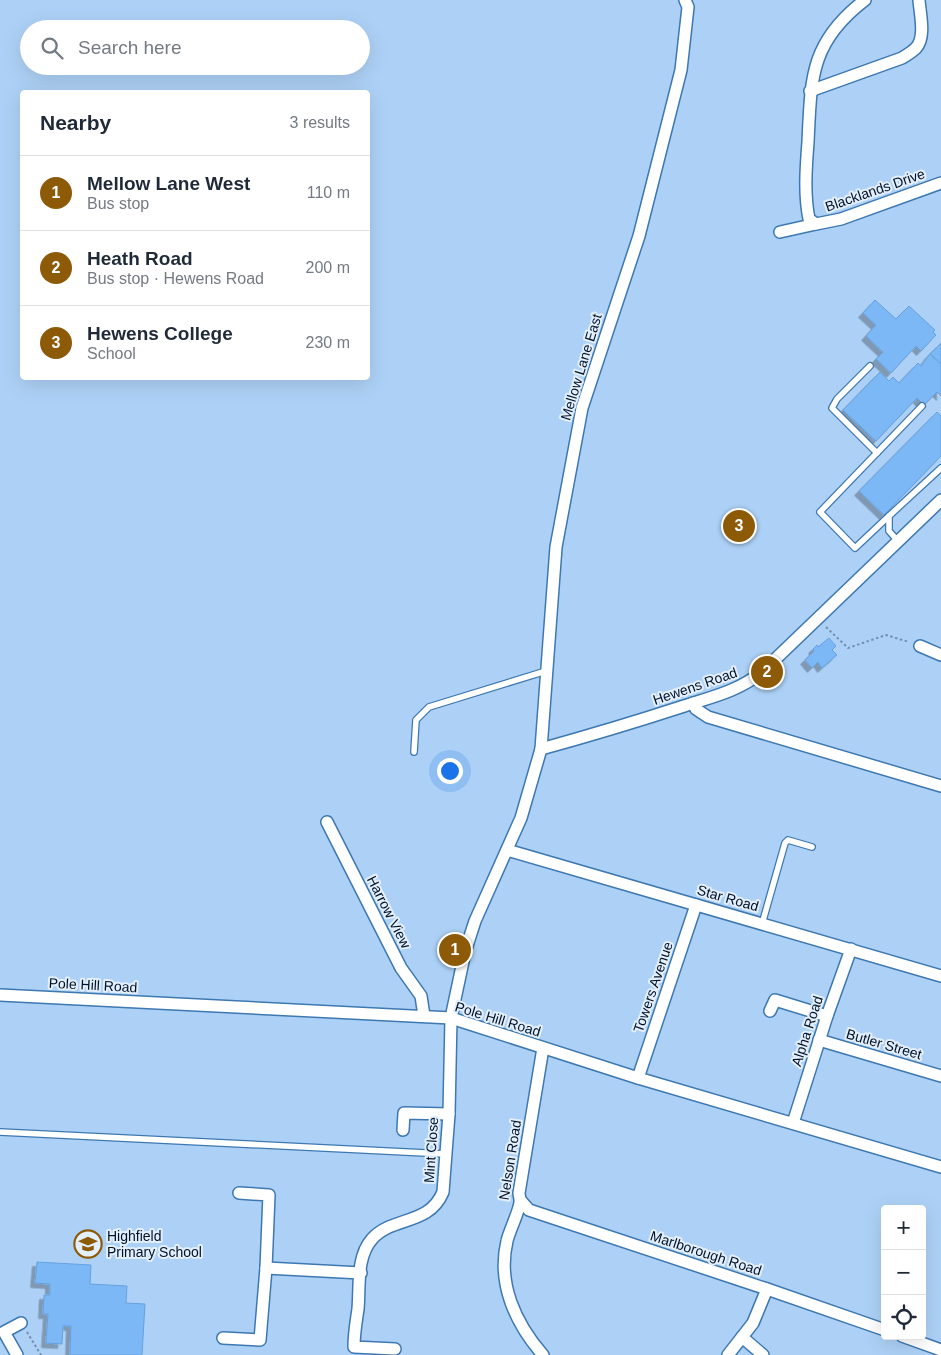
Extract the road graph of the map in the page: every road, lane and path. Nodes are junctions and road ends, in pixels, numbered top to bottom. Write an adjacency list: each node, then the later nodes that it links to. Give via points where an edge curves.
1 (685, 0): 18 (street, Mellow Lane East, via 688,8 681,70 641,227 582,408 556,547)
2 (865, 0): 4 (street, via 833,31 814,68)
3 (919, 0): 4 (street, via 921,34 915,50 902,58)
4 (810, 91): 6 (street, Blacklands Drive, via 806,201 809,219)
5 (941, 183): 6 (street, Blacklands Drive, via 841,220)
6 (816, 224): 7 (street)
7 (780, 232)
8 (870, 366): 10 (lane, via 832,408)
9 (922, 406): 10 (lane)
10 (877, 454): 13 (lane, via 820,512 855,548)
11 (941, 468): 13 (lane)
12 (941, 500): 14 (street, Hewens Road)
13 (889, 516): 14 (lane, via 888,531)
14 (898, 541): 15 (street, Hewens Road)
15 (817, 619): 16 (path, via 848,648 886,635); 19 (street, Hewens Road, via 748,683)
16 (920, 646): 17 (street)
17 (941, 656)
18 (546, 671): 20 (street, Mellow Lane East); 21 (lane, via 429,707 416,720)
19 (693, 703): 20 (street, Hewens Road); 22 (street, via 708,717)
20 (541, 749): 25 (street, Mellow Lane East, via 521,818)
21 (414, 752)
22 (941, 786)
23 (327, 822): 32 (street, Harrow View, via 401,968 421,996)
24 (812, 847): 27 (lane, via 788,840 785,843)
25 (507, 850): 26 (street, Star Road); 34 (street, Mint Close, via 475,921)
26 (696, 905): 27 (street, Star Road); 38 (street, Towers Avenue)
27 (762, 924): 28 (street, Star Road)
28 (851, 949): 29 (street, Star Road); 33 (street, Alpha Road)
29 (940, 974)
30 (0, 995): 32 (street, Pole Hill Road)
31 (770, 1011): 33 (street, via 775,1000)
32 (424, 1016): 34 (street, Pole Hill Road)
33 (827, 1016): 35 (street, Alpha Road)
34 (451, 1018): 36 (street, Pole Hill Road); 39 (street, Mint Close)
35 (819, 1040): 37 (street, Butler Street); 40 (street, Alpha Road)
36 (543, 1048): 38 (street, Pole Hill Road); 46 (street, Nelson Road, via 519,1193)
37 (941, 1076)
38 (638, 1078): 40 (street, Pole Hill Road)
39 (449, 1114): 41 (street, via 404,1113); 43 (street, Mint Close)
40 (792, 1123): 44 (street, Pole Hill Road)
41 (403, 1130)
42 (0, 1132): 43 (lane)
43 (446, 1154): 48 (street, Mint Close, via 445,1182 436,1204 422,1215 376,1235 365,1250)
44 (941, 1167)
45 (239, 1193): 47 (street, via 269,1195)
46 (521, 1201): 49 (street, Marlborough Road, via 529,1210); 59 (street, Nelson Road, via 507,1240 504,1267 508,1294 519,1323)
47 (266, 1268): 48 (street); 53 (street, via 260,1340)
48 (361, 1273): 55 (street, Mint Close, via 354,1348)
49 (767, 1289): 51 (street, Marlborough Road); 52 (street, via 753,1322)
50 (21, 1322): 57 (street, via 4,1332); 58 (path)
51 (881, 1329)
52 (742, 1337): 60 (street); 61 (street)
53 (223, 1338)
54 (914, 1340): 56 (street)
55 (395, 1349)
56 (941, 1349)
57 (17, 1355)
58 (41, 1355)
59 (542, 1355)
60 (728, 1355)
61 (763, 1355)

